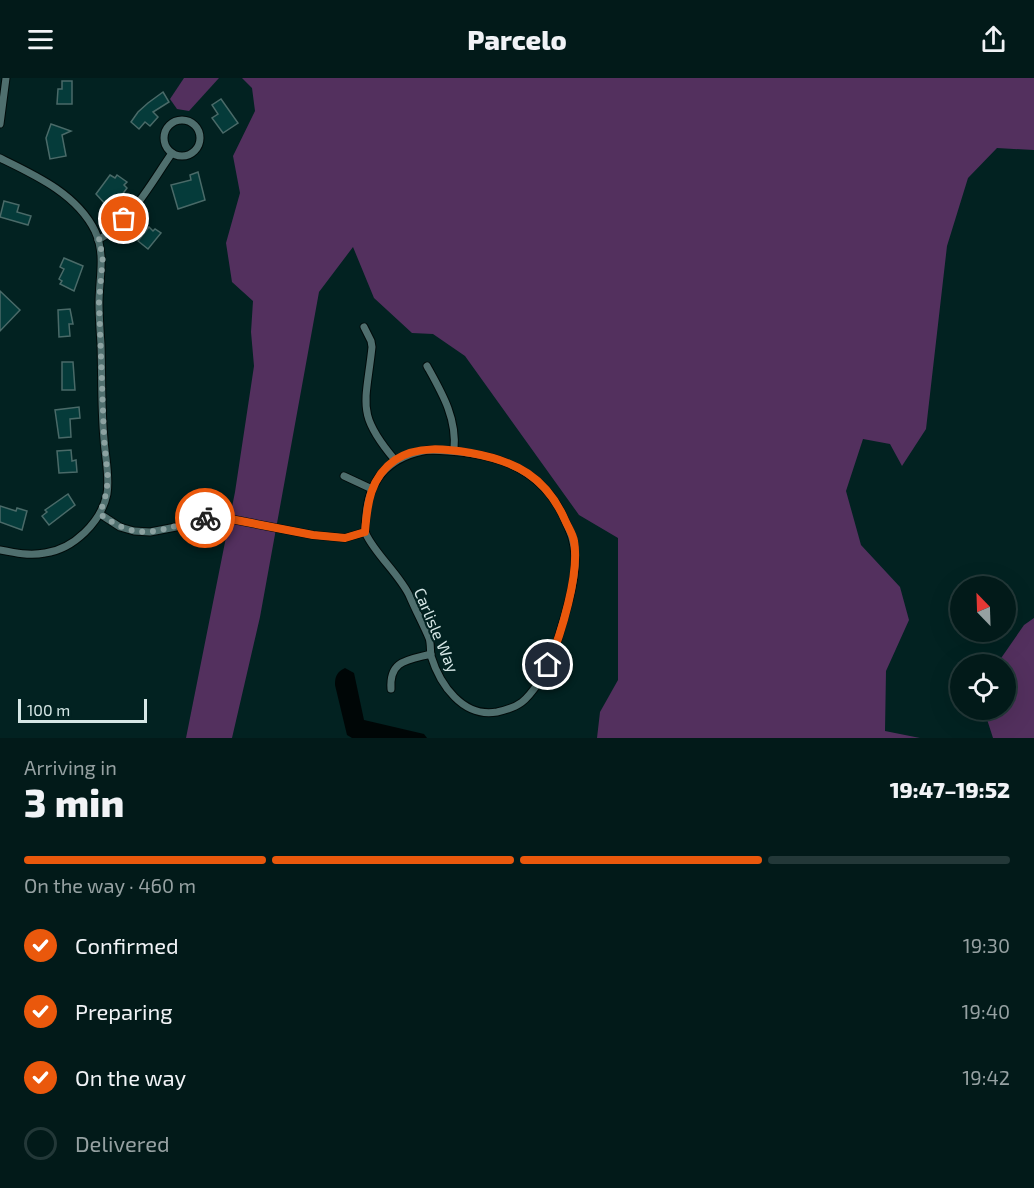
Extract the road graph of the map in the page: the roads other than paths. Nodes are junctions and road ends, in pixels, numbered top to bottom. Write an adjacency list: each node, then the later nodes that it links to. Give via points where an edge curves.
1 (6, 78): 2 (street)
2 (0, 124)
3 (172, 153): 3 (street, via 188,155 197,148 199,131 192,123 174,121 165,130 164,143); 5 (street, via 124,219)
4 (0, 158): 5 (street, via 74,202)
5 (98, 240): 12 (street, via 103,255 99,302 108,479)
6 (364, 327): 9 (street, via 372,341 367,416 378,439)
7 (427, 366): 8 (street, via 451,412)
8 (453, 450): 9 (street, Carlisle Way, via 415,452); 15 (street, Carlisle Way, via 488,456 519,468 544,485 557,501 574,540 576,559 555,650 542,679 526,701 490,713 472,712 448,690)
9 (395, 460): 11 (street)
10 (344, 476): 11 (street)
11 (372, 489): 13 (street)
12 (100, 514): 13 (street, via 134,531 150,532 215,516 313,535 345,538); 14 (street, via 90,528 62,548 34,555)
13 (365, 532): 15 (street, Carlisle Way, via 408,592 430,641)
14 (0, 550)
15 (431, 654): 16 (street, via 397,666)
16 (391, 689)

